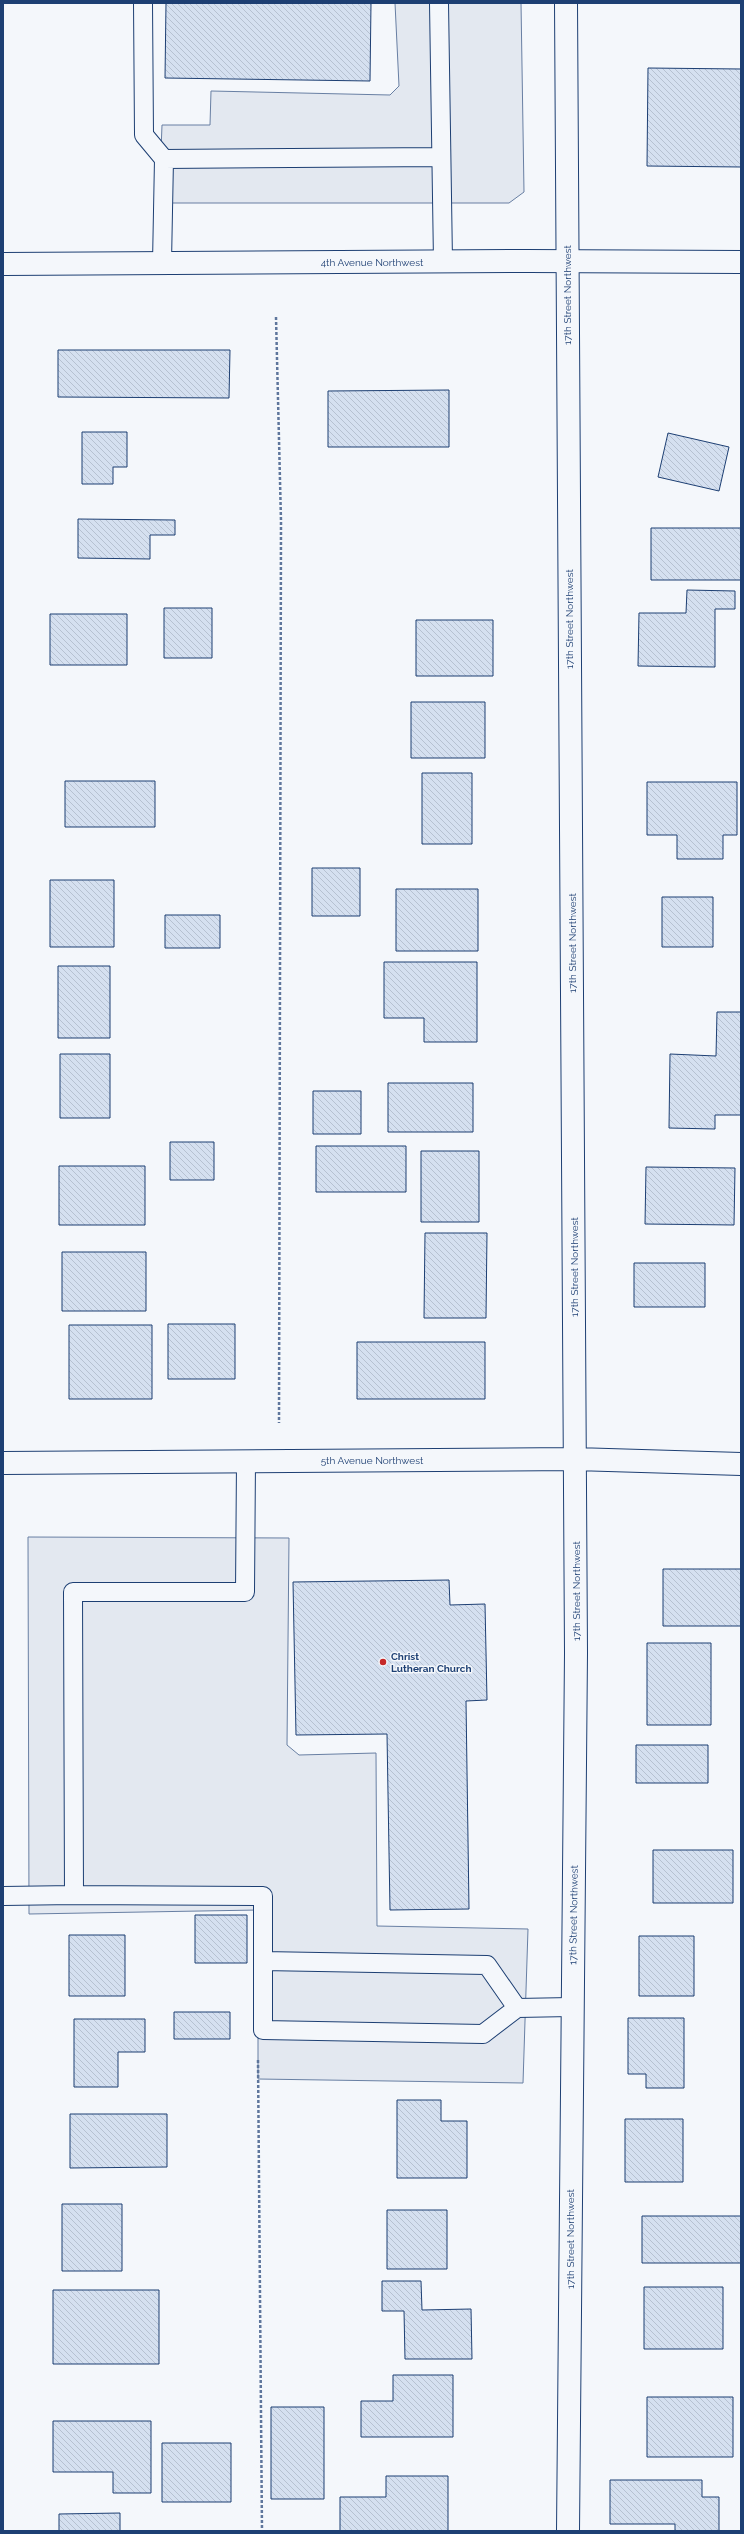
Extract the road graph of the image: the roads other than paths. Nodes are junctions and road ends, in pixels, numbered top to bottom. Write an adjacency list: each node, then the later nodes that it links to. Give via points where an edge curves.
1 (143, 3): 5 (lane, via 144,135)
2 (439, 3): 4 (lane)
3 (566, 3): 7 (street, 17th Street Northwest)
4 (440, 157): 5 (lane); 6 (lane)
5 (164, 159): 9 (lane)
6 (443, 261): 7 (street, 4th Avenue Northwest); 9 (street, 4th Avenue Northwest)
7 (567, 261): 8 (street, 4th Avenue Northwest); 11 (street, 17th Street Northwest)
8 (741, 262)
9 (162, 263): 10 (street, 4th Avenue Northwest)
10 (3, 264)
11 (575, 1459): 12 (street, 5th Avenue Northwest); 14 (street, 5th Avenue Northwest); 18 (street, 17th Street Northwest, via 576,1653)
12 (246, 1461): 13 (street, 5th Avenue Northwest); 15 (lane, via 245,1592 73,1592)
13 (3, 1463)
14 (741, 1464)
15 (74, 1895): 16 (lane); 17 (lane, via 263,1896)
16 (3, 1896)
17 (264, 1961): 19 (lane, via 487,1965); 19 (lane, via 263,2030 483,2034)
18 (571, 2007): 19 (lane); 20 (street, 17th Street Northwest)
19 (517, 2008)
20 (568, 2531)

